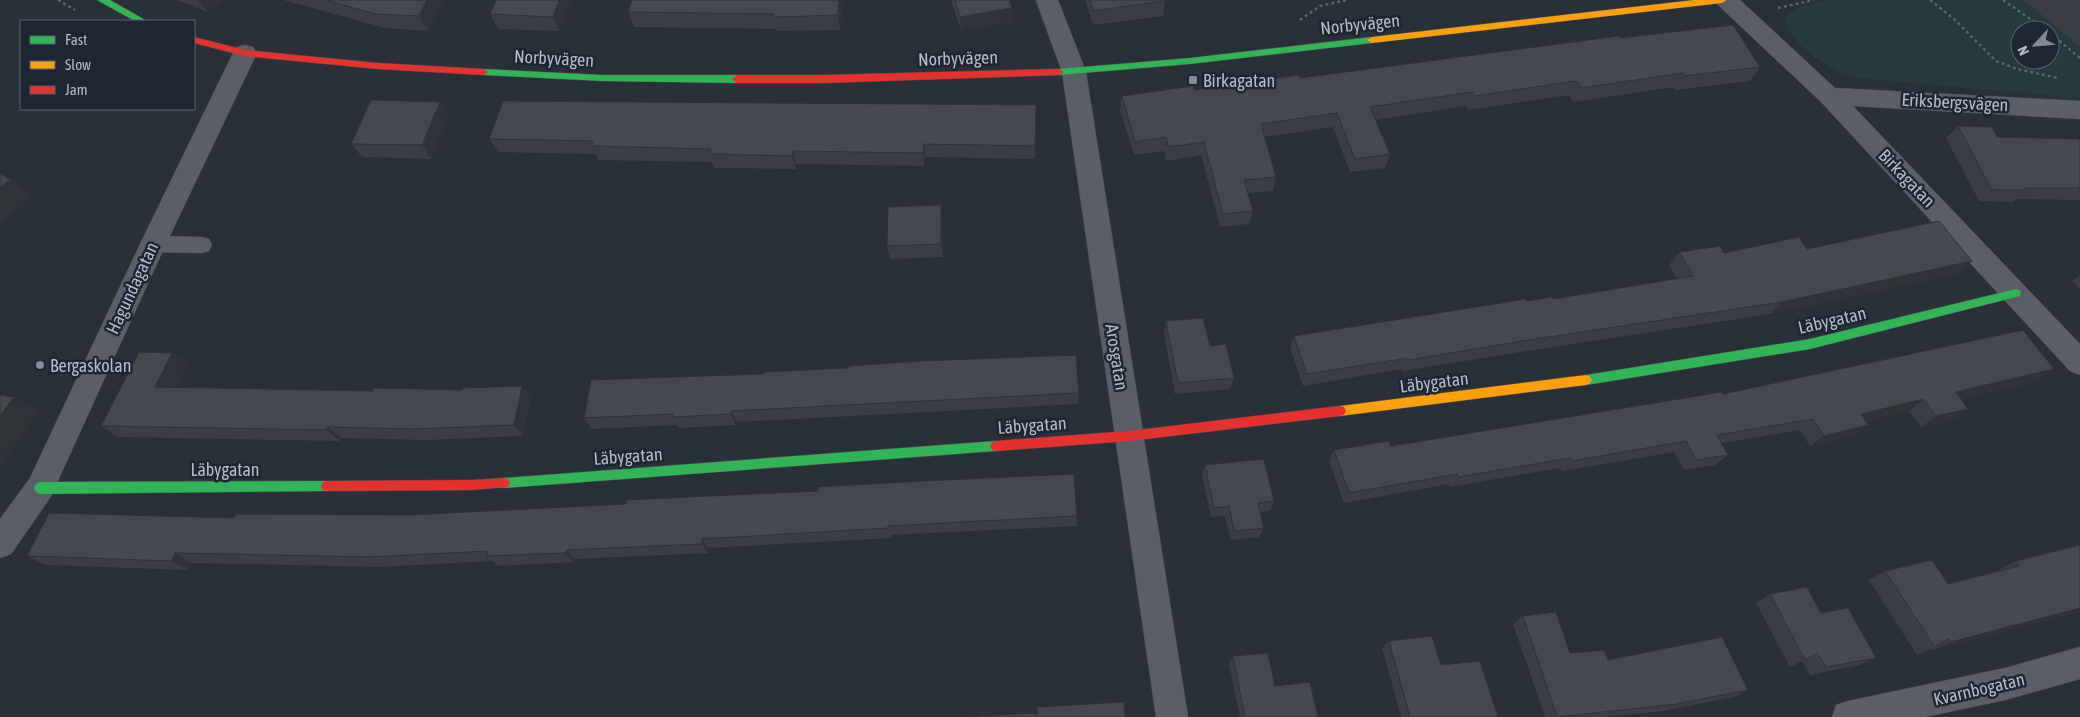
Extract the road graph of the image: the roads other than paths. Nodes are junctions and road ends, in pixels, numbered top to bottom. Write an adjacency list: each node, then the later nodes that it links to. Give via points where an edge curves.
1 (102, 0): 5 (street)
2 (1047, 0): 8 (street, Arosgatan)
3 (1722, 0): 8 (street, Norbyvägen)
4 (1726, 0): 9 (street, Birkagatan)
5 (140, 20)
6 (195, 40): 7 (street, Norbyvägen)
7 (244, 54): 8 (street, Norbyvägen, via 378,66 602,78 824,79); 11 (street, Hagundagatan)
8 (1074, 72): 15 (street, Arosgatan)
9 (1829, 96): 10 (street, Eriksbergsvägen); 13 (street, Birkagatan)
10 (2080, 110)
11 (153, 244): 12 (lane); 16 (street, Hagundagatan)
12 (202, 245)
13 (2016, 293): 14 (street, Birkagatan); 15 (street, Läbygatan, via 1810,344 1578,382)
14 (2080, 363)
15 (1128, 436): 16 (street, Läbygatan, via 471,485); 19 (street, Arosgatan)
16 (40, 488): 17 (street, Hagundagatan)
17 (0, 544)
18 (2080, 663): 20 (street, Kvarnbogatan, via 2005,684)
19 (1172, 717)
20 (1848, 717)

